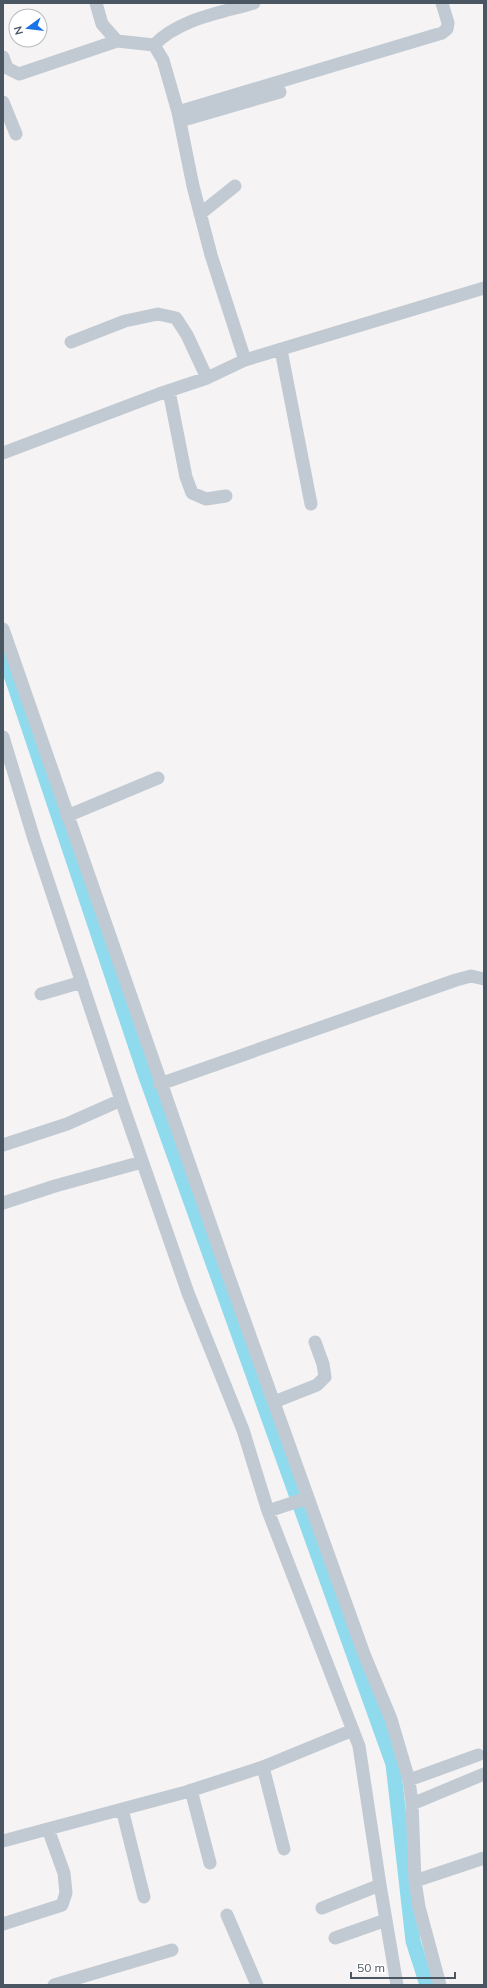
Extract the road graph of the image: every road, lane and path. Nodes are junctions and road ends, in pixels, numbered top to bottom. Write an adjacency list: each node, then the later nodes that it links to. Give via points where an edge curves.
1 (96, 3): 4 (street, via 102,24)
2 (254, 3): 5 (street, via 187,24 164,35)
3 (442, 3): 9 (street, via 448,22 447,30 436,36)
4 (117, 41): 5 (street); 6 (street, via 19,74 7,68)
5 (154, 45): 9 (street, via 162,60)
6 (3, 57)
7 (280, 92): 9 (street)
8 (3, 102): 10 (street)
9 (179, 117): 12 (street)
10 (16, 134)
11 (235, 186): 12 (street)
12 (200, 214): 16 (street)
13 (484, 288): 15 (street)
14 (71, 342): 17 (street, via 126,321 158,314 176,318)
15 (281, 350): 16 (street); 21 (street)
16 (245, 360): 17 (street)
17 (207, 378): 18 (street)
18 (169, 391): 19 (street); 20 (street, via 186,477 192,493 206,499)
19 (3, 453)
20 (226, 496)
21 (311, 504)
22 (3, 629): 25 (street)
23 (3, 737): 27 (street)
24 (158, 778): 25 (street)
25 (67, 816): 29 (street)
26 (484, 979): 29 (street, via 471,976 456,980)
27 (82, 982): 28 (street); 30 (street)
28 (41, 994)
29 (160, 1084): 35 (street)
30 (121, 1100): 31 (street, via 67,1124); 32 (street)
31 (3, 1145)
32 (142, 1162): 33 (street); 37 (street, via 188,1293 242,1430)
33 (3, 1203)
34 (315, 1342): 35 (street, via 325,1377 317,1385)
35 (274, 1402): 36 (street)
36 (306, 1499): 37 (street); 42 (street, via 391,1719)
37 (270, 1510): 38 (street)
38 (353, 1730): 40 (street); 52 (street, via 359,1746)
39 (478, 1755): 42 (street)
40 (263, 1767): 43 (street); 48 (street)
41 (484, 1774): 44 (street)
42 (409, 1780): 44 (street)
43 (191, 1790): 45 (street); 50 (street)
44 (412, 1804): 51 (street)
45 (122, 1809): 46 (street); 53 (street)
46 (48, 1829): 47 (street); 57 (street, via 64,1873 66,1893 62,1906)
47 (3, 1841)
48 (284, 1849)
49 (484, 1858): 51 (street)
50 (210, 1863)
51 (416, 1881): 63 (street, via 419,1907)
52 (380, 1885): 54 (street); 56 (street)
53 (144, 1897)
54 (322, 1908)
55 (227, 1915): 61 (street)
56 (386, 1920): 58 (street); 62 (street)
57 (3, 1924)
58 (335, 1938)
59 (172, 1950): 60 (street)
60 (54, 1985)
61 (257, 1985)
62 (397, 1985)
63 (440, 1985)

